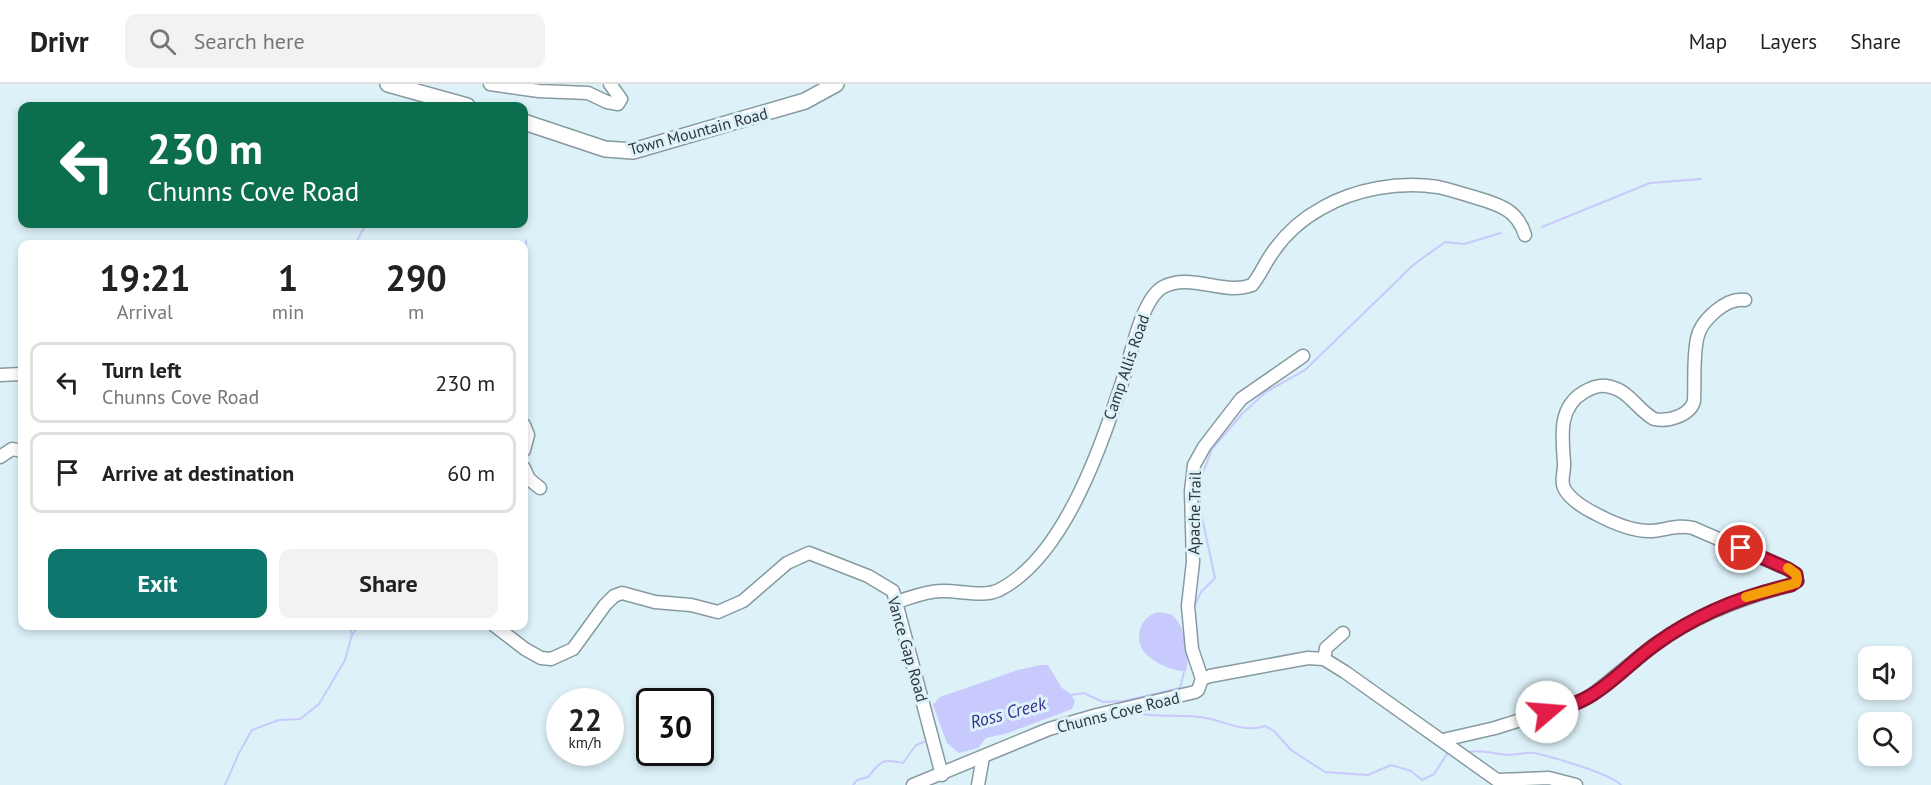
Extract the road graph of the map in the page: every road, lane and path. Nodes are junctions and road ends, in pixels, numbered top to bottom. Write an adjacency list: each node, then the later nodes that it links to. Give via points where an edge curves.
1 (388, 84): 5 (main road)
2 (490, 84): 3 (street, via 588,93 618,104 621,99)
3 (609, 84)
4 (836, 84): 6 (main road, Town Mountain Road, via 805,101 633,151 605,149)
5 (453, 102)
6 (528, 123)
7 (1525, 235): 16 (street, Camp Allis Road, via 1512,213 1451,190 1420,186 1367,190 1321,208 1298,225 1283,239 1252,285 1238,289 1181,282 1162,287 1144,314 1081,489 1044,553 998,591 939,591)
8 (1745, 300): 21 (street, via 1724,304 1699,333 1694,401 1687,412 1657,420 1631,397 1606,386 1588,390 1573,401 1562,432 1563,486 1575,501 1612,522 1650,531 1693,528 1788,569 1796,574 1797,581 1749,596 1690,622 1581,701)
9 (1303, 356): 20 (street, Apache Trail, via 1240,399 1194,465 1193,562 1188,606 1192,649)
10 (18, 374): 11 (street)
11 (0, 375)
12 (18, 450): 13 (street, via 12,449)
13 (0, 457)
14 (528, 477): 15 (street)
15 (540, 488)
16 (896, 602): 17 (street, Vance Gap Road, via 893,591 868,576 809,553 788,563 743,601 718,612 622,593 614,596 573,649 551,659 525,649); 23 (street, Vance Gap Road)
17 (500, 630)
18 (1343, 633): 19 (street, via 1326,648)
19 (1324, 659): 20 (street, Chunns Cove Road, via 1295,659); 21 (street)
20 (1202, 679): 22 (street, Chunns Cove Road, via 1195,692 1049,729)
21 (1443, 740): 26 (street, via 1497,780 1549,778)
22 (983, 757): 23 (street, Chunns Cove Road); 25 (street)
23 (942, 775): 24 (street, Chunns Cove Road)
24 (913, 785)
25 (978, 785)
26 (1576, 785)

